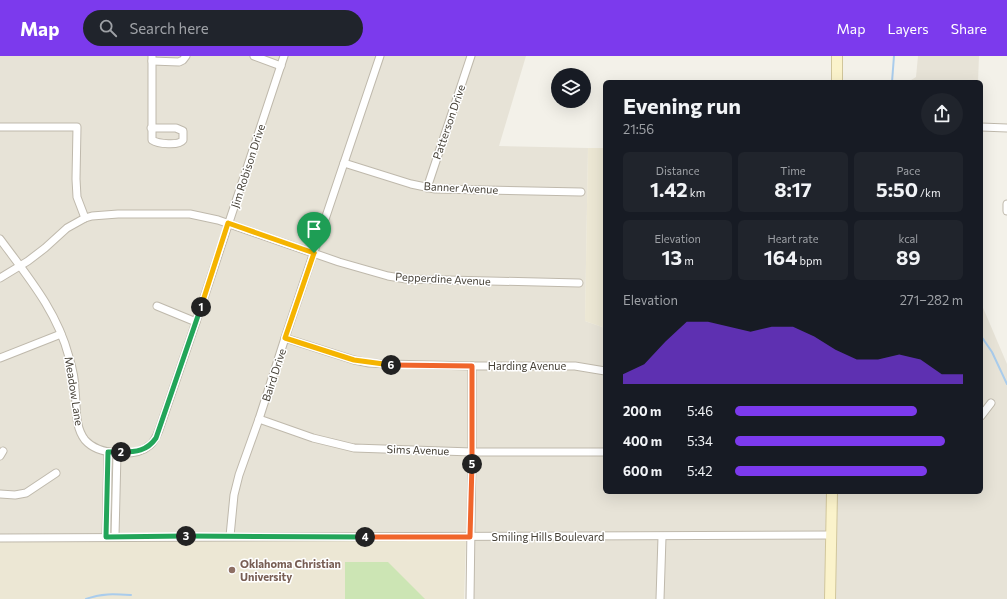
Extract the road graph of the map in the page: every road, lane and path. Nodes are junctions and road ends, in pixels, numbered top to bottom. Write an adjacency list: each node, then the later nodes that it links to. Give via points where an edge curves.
1 (186, 56): 7 (street, via 179,62)
2 (254, 56): 8 (street)
3 (284, 56): 8 (street, Jim Robison Drive)
4 (380, 56): 14 (street, Baird Drive)
5 (471, 56): 15 (street, Patterson Drive)
6 (837, 56): 9 (street)
7 (152, 58): 11 (street)
8 (281, 66): 20 (street, Jim Robison Drive)
9 (837, 80)
10 (0, 127): 19 (street, via 77,127 77,197)
11 (151, 128): 11 (street, via 179,128 183,131 183,140 176,144 154,142)
12 (983, 128): 13 (street)
13 (1007, 128)
14 (344, 163): 15 (street, Banner Avenue); 22 (street, Baird Drive)
15 (427, 188): 16 (street, Banner Avenue)
16 (581, 192)
17 (1007, 204): 18 (street)
18 (1007, 211)
19 (85, 218): 20 (street, Pepperdine Avenue, via 118,214 190,214); 23 (street, Pepperdine Avenue, via 67,228)
20 (228, 223): 22 (street, Pepperdine Avenue); 27 (street, Jim Robison Drive)
21 (0, 240): 23 (street, Meadow Lane)
22 (314, 253): 25 (street, Pepperdine Avenue, via 370,272 406,279); 29 (street, Baird Drive)
23 (20, 266): 24 (street, Pepperdine Avenue); 28 (street, Meadow Lane, via 41,294)
24 (0, 278)
25 (579, 283)
26 (157, 306): 27 (street)
27 (196, 322): 37 (street, Jim Robison Drive, via 156,438 141,451)
28 (61, 334): 30 (street); 36 (street, Meadow Lane, via 70,357 77,422 81,433 95,448)
29 (285, 338): 31 (street, Harding Avenue, via 369,363); 35 (street, Baird Drive)
30 (0, 358)
31 (472, 366): 32 (street, Harding Avenue, via 575,366); 38 (street)
32 (603, 371)
33 (991, 403): 34 (street)
34 (983, 413)
35 (259, 419): 38 (street, Sims Avenue, via 313,438 354,448); 45 (street, Baird Drive, via 234,495)
36 (108, 452): 37 (street, Jim Robison Drive); 46 (street)
37 (117, 452): 44 (street)
38 (472, 452): 39 (street, Sims Avenue); 47 (street)
39 (603, 452)
40 (56, 473): 41 (street, via 26,493)
41 (0, 494)
42 (832, 494): 43 (street)
43 (831, 535): 48 (street, Smiling Hills Boulevard); 52 (street)
44 (115, 536): 45 (street, Smiling Hills Boulevard); 46 (street, Smiling Hills Boulevard)
45 (230, 536): 47 (street, Smiling Hills Boulevard)
46 (106, 537): 49 (street, Smiling Hills Boulevard)
47 (470, 537): 48 (street, Smiling Hills Boulevard); 50 (street)
48 (662, 537): 51 (street)
49 (0, 538)
50 (470, 599)
51 (660, 599)
52 (830, 599)

